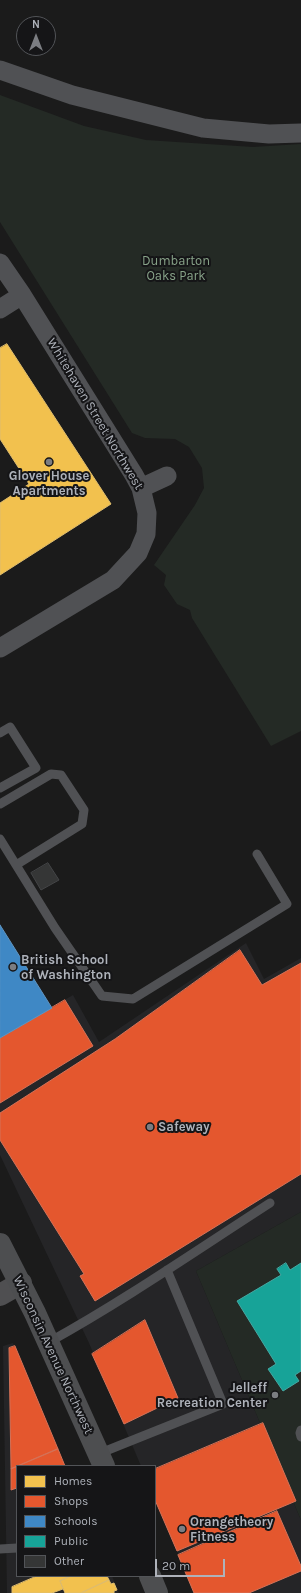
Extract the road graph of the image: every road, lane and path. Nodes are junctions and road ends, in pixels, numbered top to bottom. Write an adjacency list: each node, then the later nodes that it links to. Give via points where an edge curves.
1 (0, 70): 2 (street, via 72,95 203,128 269,134)
2 (301, 133)
3 (0, 262): 4 (street, Whitehaven Street Northwest)
4 (22, 295): 5 (street); 7 (street, Whitehaven Street Northwest)
5 (0, 309)
6 (167, 476): 7 (street)
7 (141, 488): 8 (street, Whitehaven Street Northwest, via 148,524 138,553 113,580)
8 (0, 648)
9 (0, 733): 10 (lane, via 10,727 36,768)
10 (0, 788)
11 (0, 804): 14 (lane, via 51,774 61,775 84,810 82,824)
12 (0, 839): 14 (lane)
13 (257, 854): 14 (lane, via 286,904 133,999 102,996)
14 (16, 866)
15 (270, 1203): 17 (lane)
16 (0, 1244): 18 (main road, Wisconsin Avenue Northwest)
17 (167, 1270): 20 (lane); 23 (lane, via 223,1404)
18 (21, 1283): 19 (street); 20 (main road, Wisconsin Avenue Northwest)
19 (0, 1295)
20 (49, 1342): 23 (main road, Wisconsin Avenue Northwest)
21 (301, 1430): 22 (lane)
22 (301, 1437)
23 (101, 1460)
24 (16, 1548): 25 (lane)
25 (0, 1549)
26 (150, 1577): 27 (main road)
27 (157, 1593)

